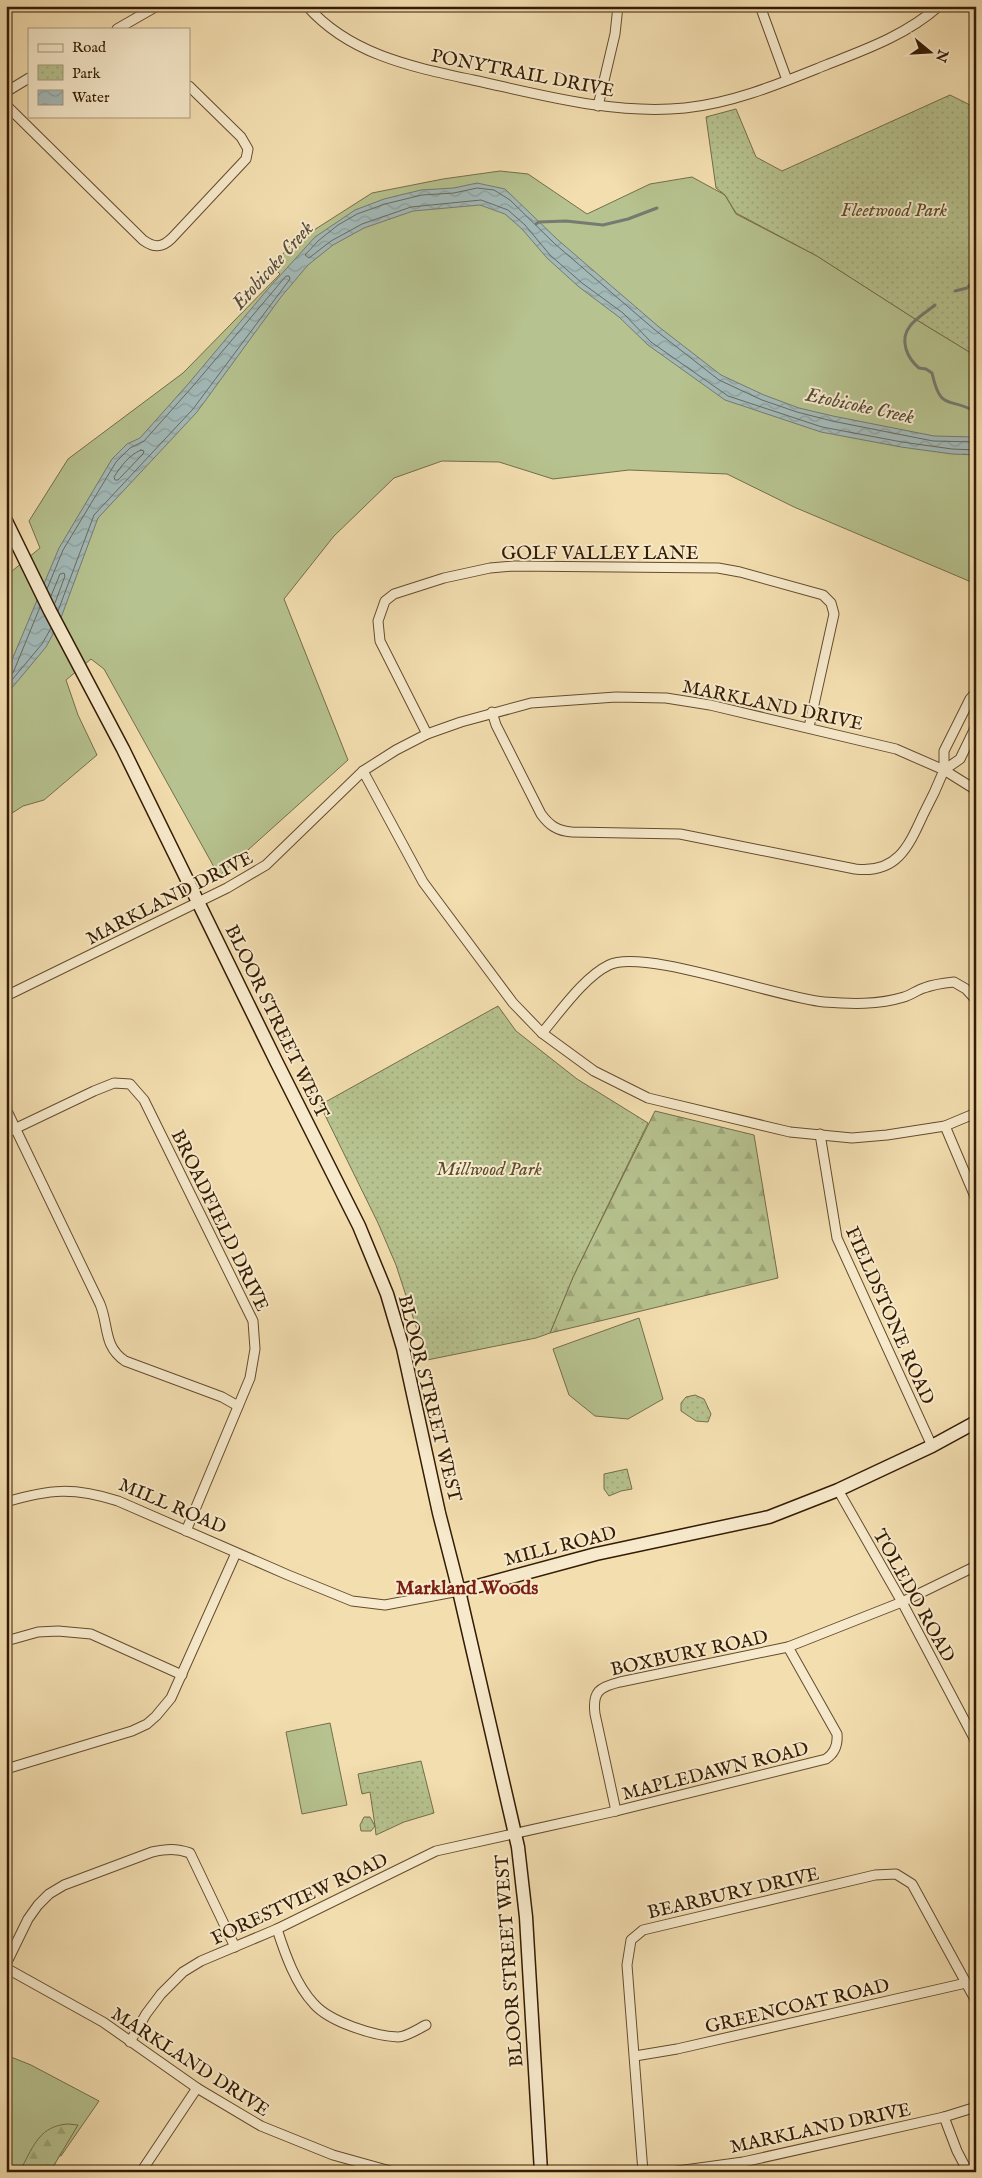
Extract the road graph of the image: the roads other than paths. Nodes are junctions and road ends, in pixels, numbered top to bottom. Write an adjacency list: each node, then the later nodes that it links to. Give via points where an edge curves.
1 (157, 6): 6 (street)
2 (307, 6): 12 (street, PONYTRAIL DRIVE, via 342,36 386,59)
3 (618, 6): 12 (street, via 615,34)
4 (760, 6): 8 (street)
5 (939, 6): 8 (street, PONYTRAIL DRIVE, via 901,34)
6 (124, 27)
7 (28, 79): 10 (street)
8 (787, 80): 12 (street, PONYTRAIL DRIVE, via 746,95 686,108)
9 (190, 87): 11 (street, via 241,137 248,149 246,159 166,245 157,247 142,240)
10 (6, 92)
11 (6, 105)
12 (598, 106)
13 (6, 521): 22 (main road, BLOOR STREET WEST)
14 (976, 692): 19 (street, via 944,751)
15 (492, 712): 17 (street, MARKLAND DRIVE, via 531,703 616,697 666,698 710,704); 18 (street, MARKLAND DRIVE); 19 (street, via 541,814 557,830 688,835 867,871 889,864 905,851)
16 (976, 726): 19 (street, via 960,759)
17 (808, 727): 18 (street, GOLF VALLEY LANE, via 834,614 831,603 823,595 718,568 514,566 444,578 394,594 385,601 378,621 380,641); 19 (street, MARKLAND DRIVE, via 896,749)
18 (427, 734): 20 (street, MARKLAND DRIVE)
19 (944, 770): 21 (street, MARKLAND DRIVE)
20 (362, 771): 22 (street, MARKLAND DRIVE, via 266,865); 25 (street, via 424,882 513,1003)
21 (976, 790)
22 (198, 901): 23 (street, MARKLAND DRIVE); 41 (main road, BLOOR STREET WEST, via 359,1226 384,1285 403,1348)
23 (6, 996)
24 (976, 1000): 25 (street, via 954,982 886,1002 822,1002 656,964 627,961 610,964 590,979)
25 (542, 1033): 31 (street, via 594,1071 648,1098 790,1132)
26 (6, 1109): 29 (street)
27 (976, 1113): 28 (street)
28 (945, 1126): 31 (street, via 852,1138); 32 (street)
29 (16, 1128): 30 (street, BROADFIELD DRIVE); 33 (street, via 100,1304 110,1347 116,1355); 33 (street, BROADFIELD DRIVE, via 114,1083 130,1084 139,1092 253,1321 254,1361)
30 (6, 1133)
31 (820, 1134): 35 (street, FIELDSTONE ROAD, via 837,1238)
32 (976, 1199)
33 (238, 1406): 38 (street, BROADFIELD DRIVE)
34 (976, 1422): 35 (main road, MILL ROAD)
35 (932, 1446): 36 (main road, MILL ROAD)
36 (838, 1490): 41 (main road, MILL ROAD, via 769,1517 596,1554); 42 (street, TOLEDO ROAD)
37 (6, 1502): 38 (street, MILL ROAD, via 38,1493 76,1491 118,1501)
38 (186, 1531): 39 (street, MILL ROAD)
39 (236, 1553): 41 (street, MILL ROAD, via 352,1601 385,1605); 45 (street)
40 (976, 1566): 42 (street, BOXBURY ROAD)
41 (459, 1591): 49 (main road, BLOOR STREET WEST)
42 (902, 1602): 44 (street, BOXBURY ROAD); 46 (street, TOLEDO ROAD)
43 (6, 1641): 45 (street, via 38,1632 91,1634)
44 (788, 1647): 48 (street, BOXBURY ROAD, via 620,1682 598,1691 594,1714); 48 (street, MAPLEDAWN ROAD, via 837,1734 832,1755 813,1763)
45 (182, 1674): 47 (street, via 165,1708 147,1724)
46 (976, 1742)
47 (6, 1769)
48 (616, 1811): 49 (street, MAPLEDAWN ROAD)
49 (515, 1834): 50 (street, FORESTVIEW ROAD, via 436,1851); 64 (main road, BLOOR STREET WEST, via 525,1899)
50 (276, 1929): 51 (street, FORESTVIEW ROAD); 56 (street, via 302,1986 322,2012 362,2029 400,2037)
51 (235, 1947): 52 (street, via 190,1853 166,1849 64,1885 49,1894 28,1919); 57 (street, FORESTVIEW ROAD, via 183,1972 161,1994)
52 (6, 1964)
53 (6, 1968): 57 (street, MARKLAND DRIVE)
54 (966, 1983): 55 (street, BEARBURY DRIVE); 58 (street, GREENCOAT ROAD); 58 (street, BEARBURY DRIVE, via 912,1884 896,1874 875,1875 642,1930 631,1940 627,1955)
55 (976, 2001)
56 (426, 2025)
57 (130, 2042): 59 (street, MARKLAND DRIVE)
58 (635, 2056): 65 (street, BEARBURY DRIVE)
59 (197, 2088): 62 (street); 63 (street, MARKLAND DRIVE, via 279,2135)
60 (976, 2107): 61 (street, MARKLAND DRIVE)
61 (944, 2117): 66 (street, MARKLAND DRIVE, via 743,2162); 67 (street)
62 (141, 2172)
63 (394, 2172)
64 (540, 2172)
65 (643, 2172)
66 (670, 2172)
67 (968, 2172)

